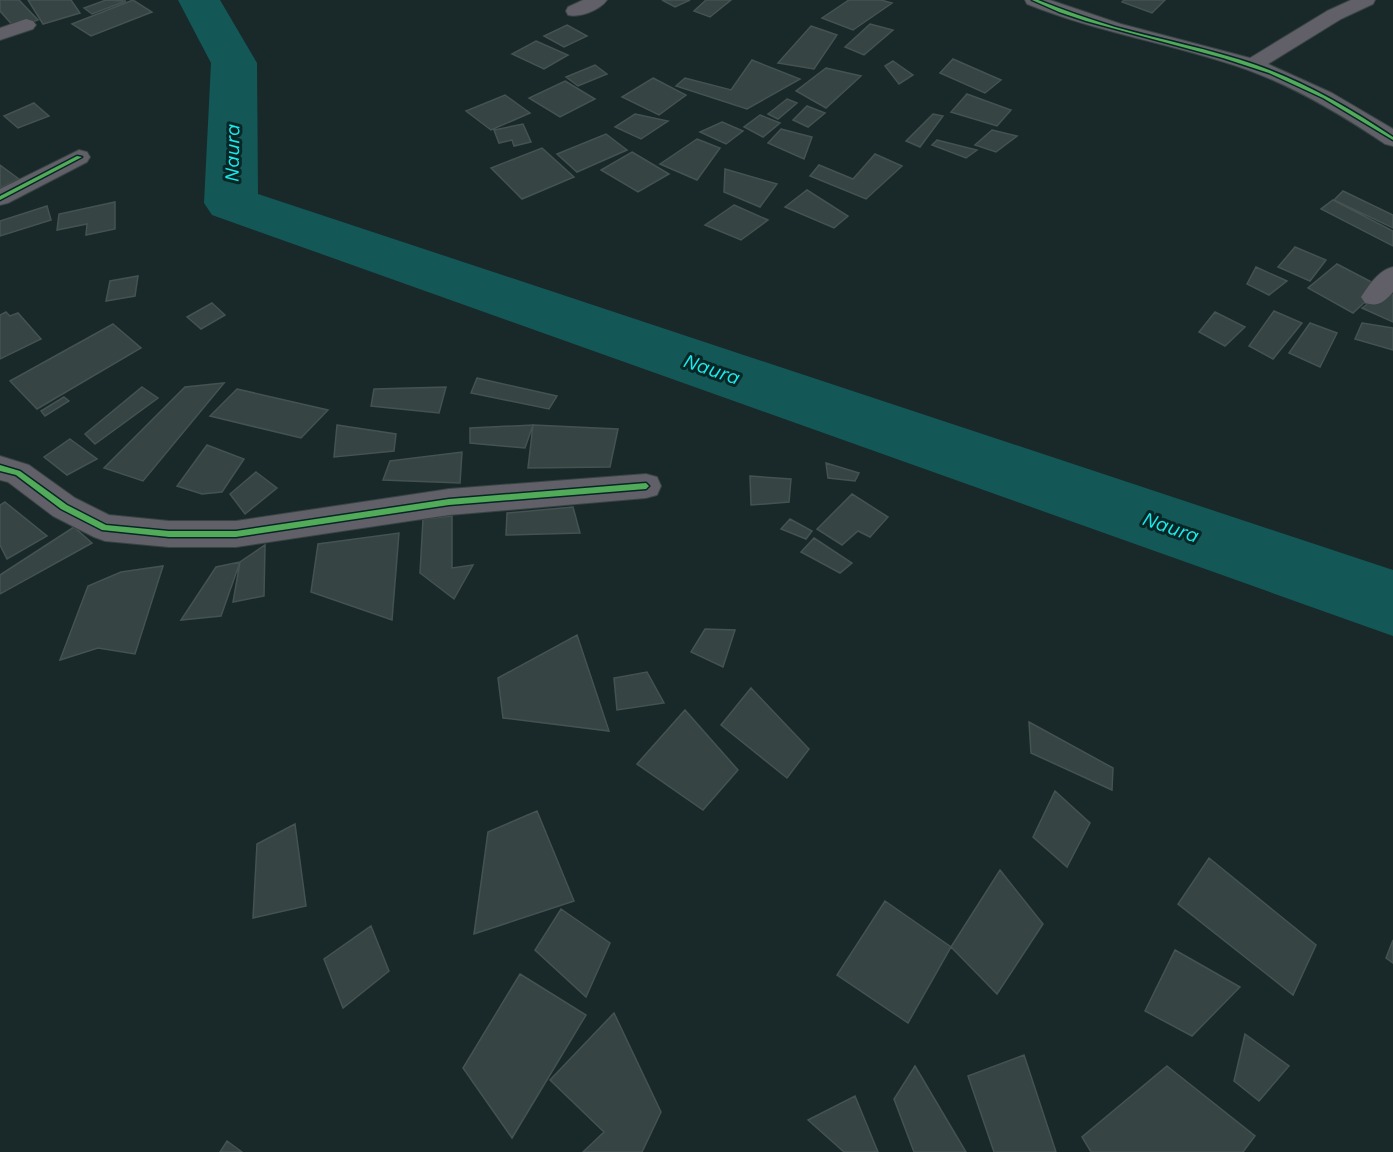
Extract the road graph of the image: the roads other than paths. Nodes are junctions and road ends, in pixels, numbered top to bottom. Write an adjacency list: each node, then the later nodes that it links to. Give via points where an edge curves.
1 (598, 0): 4 (street)
2 (1034, 0): 7 (street, via 1093,21)
3 (1366, 0): 7 (street)
4 (575, 10)
5 (26, 25): 6 (street)
6 (0, 34)
7 (1252, 65): 8 (street, via 1345,106)
8 (1393, 139)
9 (80, 157): 10 (street)
10 (0, 198)
11 (1393, 275): 12 (street)
12 (1374, 297)
13 (0, 468): 14 (street, via 18,473 64,507 105,528 169,534 236,534 449,502)
14 (646, 486)

